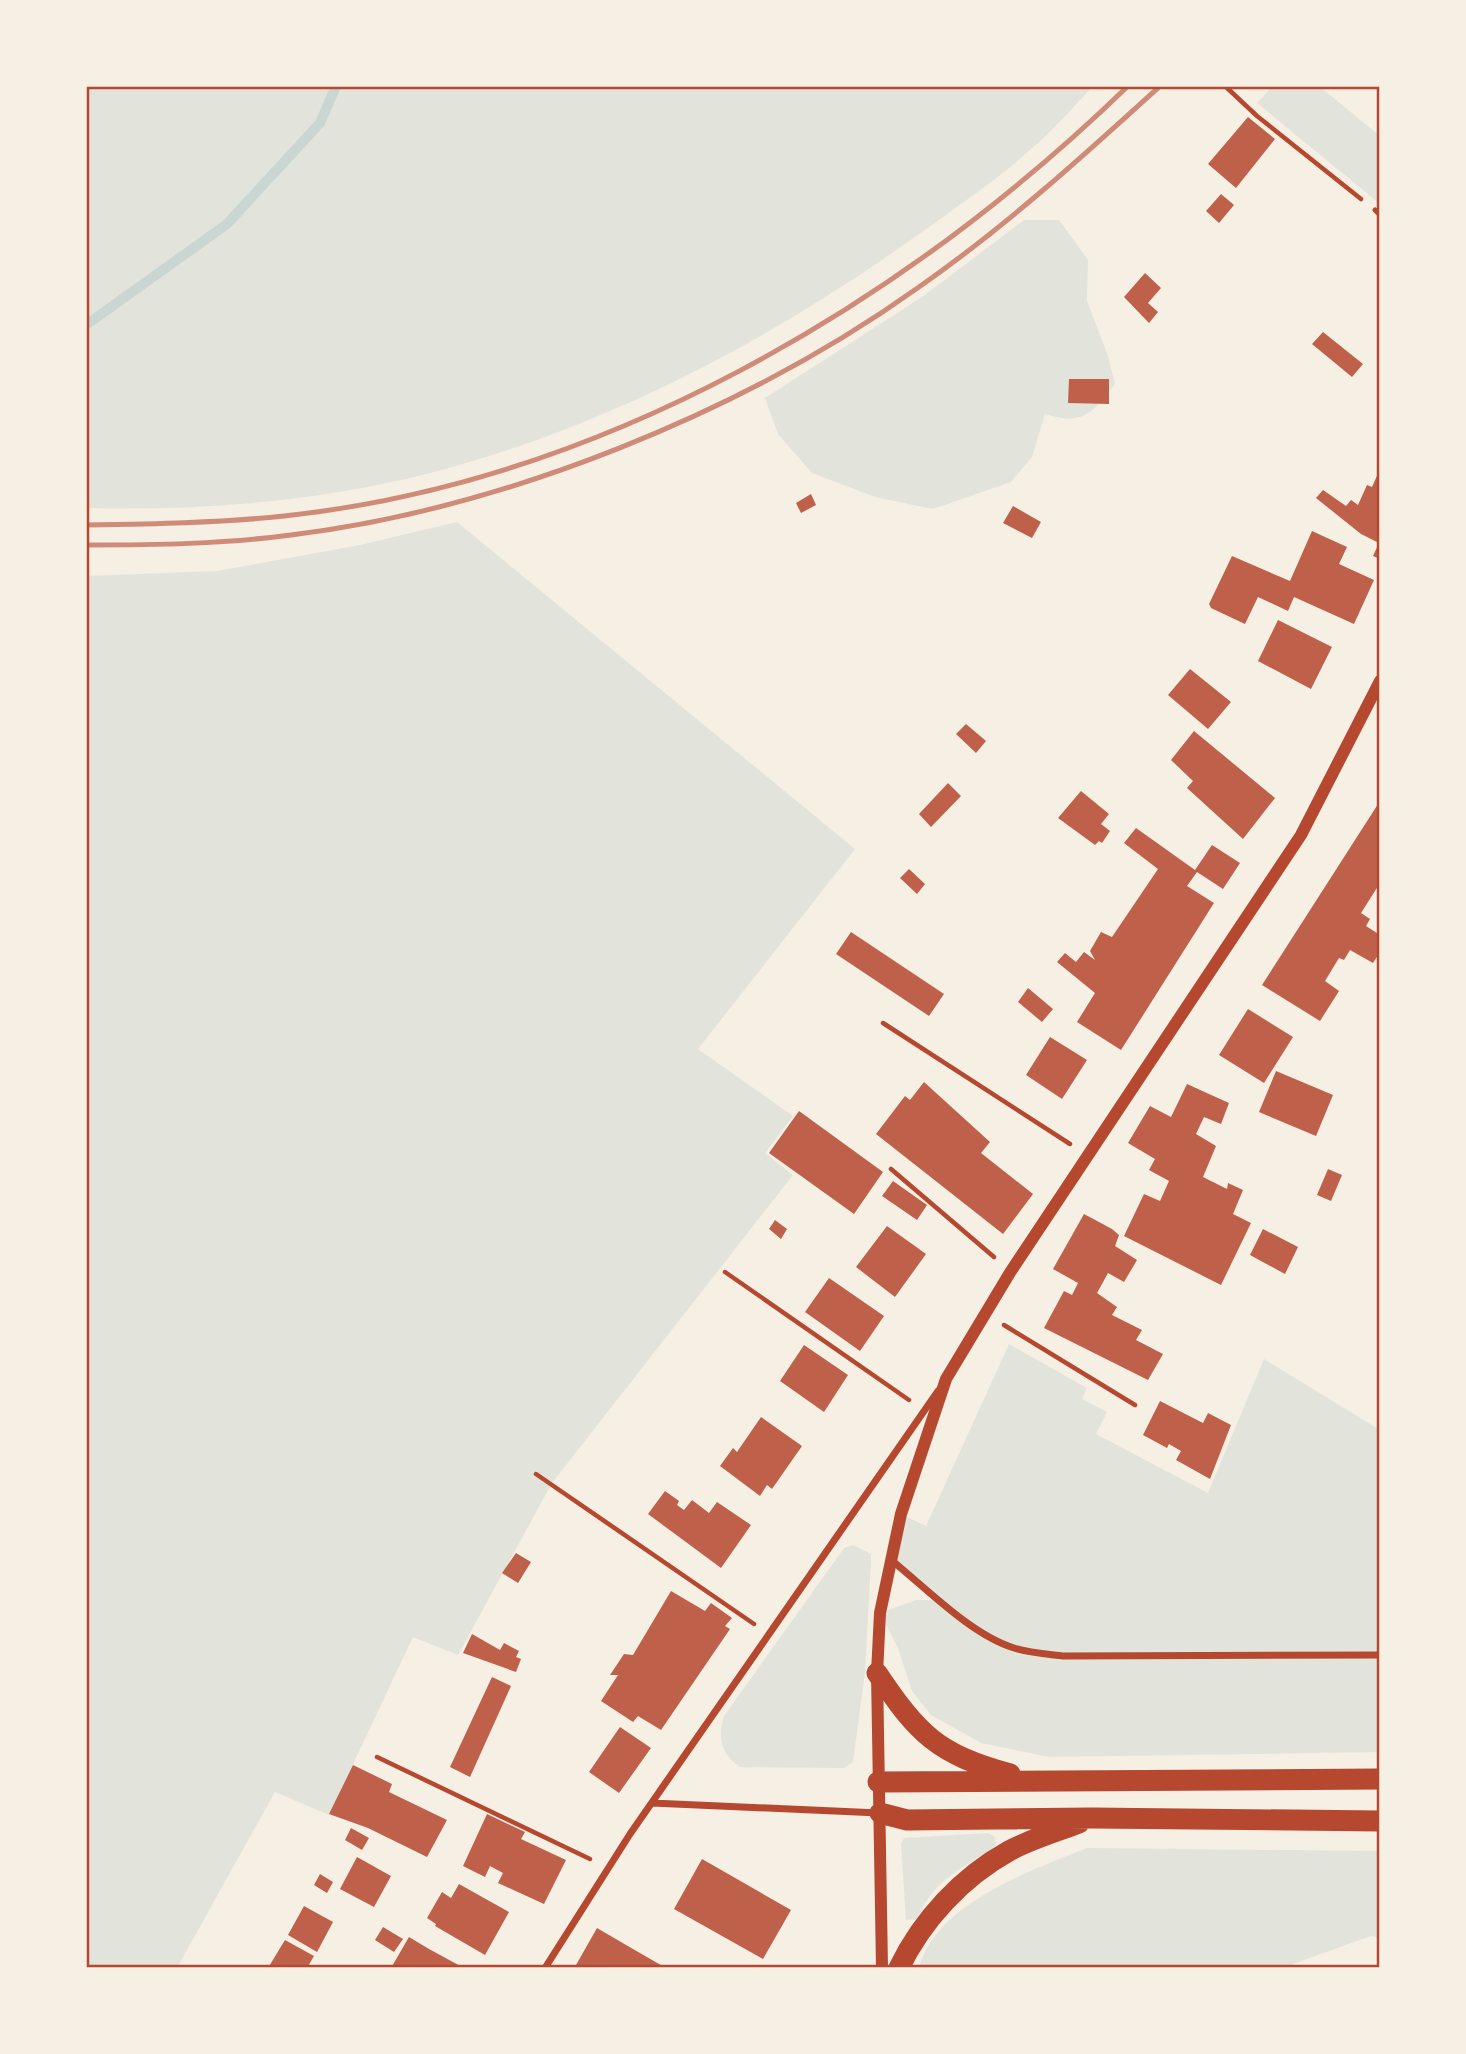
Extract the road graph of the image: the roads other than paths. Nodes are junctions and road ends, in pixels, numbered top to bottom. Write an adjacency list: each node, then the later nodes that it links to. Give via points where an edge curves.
1 (1380, 681): 2 (street, via 1301,835 1011,1271)
2 (946, 1379): 3 (street); 9 (street)
3 (890, 1559): 4 (street, via 973,1625 996,1640 1034,1653); 5 (street, via 880,1613)
4 (1380, 1655)
5 (877, 1673): 7 (highway, via 908,1718 938,1745 968,1763); 8 (street)
6 (1380, 1779): 7 (highway)
7 (1035, 1781): 8 (highway)
8 (878, 1783): 10 (street)
9 (652, 1803): 10 (street); 13 (street)
10 (880, 1813): 11 (highway, via 907,1820); 14 (street)
11 (1092, 1818): 12 (highway); 15 (highway, via 1012,1850 981,1868 928,1922)
12 (1380, 1821)
13 (545, 1968)
14 (882, 1968)
15 (899, 1968)

